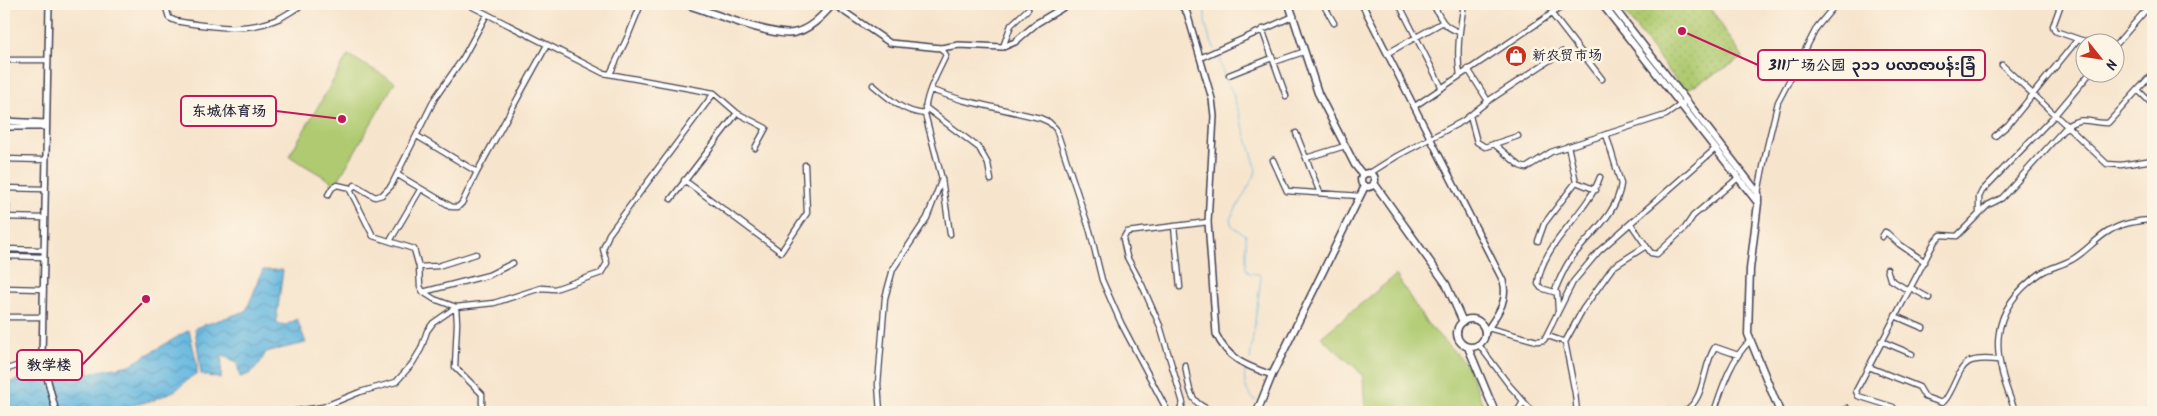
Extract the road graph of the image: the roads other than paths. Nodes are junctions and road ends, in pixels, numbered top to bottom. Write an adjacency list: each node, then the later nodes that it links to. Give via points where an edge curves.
1 (49, 4): 43 (street)
2 (165, 4): 3 (street, via 170,18 176,21 220,28 265,23 281,18)
3 (304, 4)
4 (467, 4): 24 (street)
5 (641, 4): 48 (street)
6 (685, 4): 7 (main road, via 786,33 803,30)
7 (832, 4): 37 (street, via 890,43)
8 (1069, 4): 36 (street)
9 (1180, 4): 41 (street, via 1186,13)
10 (1289, 4): 25 (main road)
11 (1323, 4): 27 (street)
12 (1362, 4): 40 (street)
13 (1399, 4): 32 (street)
14 (1433, 4): 26 (street)
15 (1464, 4): 29 (street)
16 (1566, 4): 23 (street)
17 (1602, 4): 30 (main road)
18 (1611, 4): 30 (main road)
19 (1836, 4): 107 (street, via 1817,27 1778,102)
20 (2061, 4): 33 (street, via 2053,26 2055,31)
21 (2151, 4): 31 (street)
22 (1028, 9): 36 (street, via 1011,25)
23 (1550, 13): 46 (street); 51 (street)
24 (487, 14): 35 (street); 75 (street, via 463,58 435,98)
25 (1294, 16): 28 (street); 38 (main road)
26 (1443, 22): 29 (street); 32 (street)
27 (1334, 23)
28 (1262, 29): 41 (street); 44 (street)
29 (1459, 32): 50 (street)
30 (1630, 34): 61 (main road)
31 (2124, 35)
32 (1417, 37): 40 (street); 54 (street)
33 (2074, 38)
34 (2074, 44): 58 (street)
35 (548, 45): 48 (street); 90 (street)
36 (1003, 47): 37 (street, via 960,45)
37 (941, 48): 55 (street, via 946,55)
38 (1303, 52): 44 (street); 80 (main road, via 1318,93)
39 (1562, 52): 60 (street)
40 (1388, 53): 63 (street)
41 (1200, 58): 117 (street, via 1214,116)
42 (4, 60): 43 (street)
43 (47, 60): 70 (street)
44 (1273, 60): 49 (street); 59 (street)
45 (2002, 65): 58 (street)
46 (1468, 69): 50 (street); 60 (street)
47 (2153, 73): 56 (street)
48 (610, 74): 57 (street)
49 (1229, 75)
50 (1460, 75): 54 (street)
51 (1602, 79)
52 (2083, 82): 67 (street)
53 (873, 85): 66 (street, via 894,103 912,113)
54 (1442, 88): 63 (street)
55 (931, 90): 64 (street); 170 (street, via 1040,118 1056,129 1108,295)
56 (2138, 90): 62 (street); 71 (street, via 2108,123 2078,120)
57 (714, 93): 65 (street); 141 (street, via 609,234 603,249 607,263 601,273 555,289 541,288 494,303)
58 (2034, 94): 67 (street); 77 (street)
59 (1286, 96)
60 (1488, 101): 68 (street)
61 (1683, 103): 74 (street, via 1666,115); 83 (main road); 107 (main road)
62 (2153, 105)
63 (1414, 106): 78 (street)
64 (925, 107): 66 (street); 97 (street, via 979,148 988,164)
65 (737, 113): 82 (street, via 766,128); 96 (street)
66 (925, 114): 95 (street)
67 (2055, 115): 71 (street); 113 (street, via 1982,191)
68 (1470, 116): 78 (street); 79 (street, via 1477,142 1485,147)
69 (4, 121): 70 (street)
70 (46, 125): 72 (street); 86 (street)
71 (2067, 126): 88 (street, via 2107,164); 113 (street, via 2002,198)
72 (4, 127)
73 (1296, 133): 84 (street)
74 (1606, 134): 81 (street); 139 (street, via 1621,184 1620,192 1605,219 1569,262)
75 (417, 136): 90 (street); 92 (street)
76 (1518, 136): 79 (street)
77 (1995, 136)
78 (1432, 138): 91 (street); 148 (street, via 1506,289 1504,304)
79 (1494, 144): 81 (street, via 1523,169)
80 (1345, 146): 84 (street); 91 (main road)
81 (1568, 146): 98 (street)
82 (754, 148)
83 (1715, 150): 94 (main road); 118 (street)
84 (1306, 158): 106 (street)
85 (4, 159): 86 (street)
86 (45, 160): 103 (street)
87 (1274, 160): 106 (street, via 1287,191)
88 (2153, 160)
89 (805, 165): 96 (street, via 807,213 781,252)
90 (477, 172): 104 (street, via 458,207)
91 (1366, 174): 99 (main road, via 1374,176); 100 (main road, via 1361,180)
92 (398, 175): 102 (street, via 382,195 375,197 355,185); 104 (street)
93 (1600, 178): 105 (street)
94 (1738, 178): 111 (main road); 124 (street, via 1693,216 1657,254 1651,253)
95 (942, 179): 120 (street); 169 (street, via 927,218 893,269 885,298 878,384)
96 (684, 180): 110 (street)
97 (990, 180)
98 (1576, 182): 105 (street); 123 (street, via 1544,224)
99 (1374, 183): 100 (main road); 146 (main road, via 1446,284)
100 (1364, 186): 109 (main road)
101 (4, 188): 103 (street)
102 (350, 188): 108 (street, via 337,184); 122 (street, via 373,236)
103 (44, 189): 115 (street)
104 (420, 190): 122 (street)
105 (1596, 190): 139 (street, via 1558,239 1542,271 1538,282 1540,287)
106 (1320, 193): 109 (street)
107 (1758, 193): 111 (main road)
108 (328, 195)
109 (1360, 196): 162 (main road)
110 (671, 199)
111 (1758, 203): 150 (main road, via 1750,269 1748,334)
112 (7, 205): 114 (street)
113 (1979, 213): 130 (street, via 1957,236 1937,237)
114 (5, 217): 115 (street); 125 (street)
115 (44, 218): 126 (street)
116 (2153, 220): 158 (street, via 2106,232 2072,260 2033,279 2003,314)
117 (1208, 222): 119 (street); 162 (street, via 1216,334 1221,345 1242,364)
118 (1631, 224): 124 (street); 142 (street, via 1583,268)
119 (1174, 226): 134 (street); 171 (street, via 1127,232 1124,239 1127,257 1168,349 1184,403)
120 (950, 234)
121 (1882, 237): 130 (street, via 1887,233)
122 (390, 240): 132 (street, via 414,249)
123 (1538, 241)
124 (1646, 246): 152 (street, via 1613,267 1583,309)
125 (5, 249): 126 (street); 128 (street)
126 (44, 250): 129 (street)
127 (476, 254): 132 (street, via 438,266)
128 (5, 256): 129 (street)
129 (43, 257): 136 (street)
130 (1925, 262): 137 (street)
131 (513, 263): 138 (street, via 489,275)
132 (419, 267): 138 (street)
133 (1888, 269): 137 (street, via 1890,279)
134 (1180, 287)
135 (4, 288): 136 (street)
136 (43, 289): 145 (street)
137 (1910, 289): 140 (street); 143 (street)
138 (423, 292): 141 (street)
139 (1554, 292): 142 (street, via 1558,296)
140 (1929, 298)
141 (456, 307): 164 (street, via 455,367 482,394); 168 (street, via 433,322 412,364 396,382 323,407)
142 (1558, 311): 149 (street)
143 (1896, 316): 147 (street); 151 (street)
144 (4, 317): 145 (street)
145 (42, 317): 157 (street)
146 (1463, 322): 148 (main road, via 1476,320); 154 (main road, via 1457,335 1460,343)
147 (1923, 328)
148 (1486, 331): 149 (street, via 1537,340); 153 (main road)
149 (1548, 336): 152 (street)
150 (1751, 340): 156 (street); 179 (main road)
151 (1881, 341): 155 (street); 160 (street)
152 (1565, 342): 176 (street)
153 (1479, 345): 154 (main road); 163 (street)
154 (1468, 347): 173 (main road)
155 (1912, 354)
156 (1738, 355): 177 (street, via 1715,347 1699,393); 178 (street)
157 (42, 358): 161 (street); 167 (street)
158 (1998, 360): 160 (street, via 1966,363 1942,403 1925,397 1919,387); 180 (street)
159 (1185, 365): 172 (street, via 1194,401 1198,406)
160 (1869, 367): 165 (street, via 1856,394)
161 (4, 370)
162 (1272, 375): 166 (main road)
163 (1523, 402): 174 (street); 175 (street)
164 (482, 404)
165 (1893, 406)
166 (1258, 411)
167 (56, 412)
168 (290, 412)
169 (880, 412)
170 (1168, 412)
171 (1179, 412)
172 (1216, 412)
173 (1495, 412)
174 (1517, 412)
175 (1532, 412)
176 (1577, 412)
177 (1683, 412)
178 (1714, 412)
179 (1780, 412)
180 (2016, 412)

